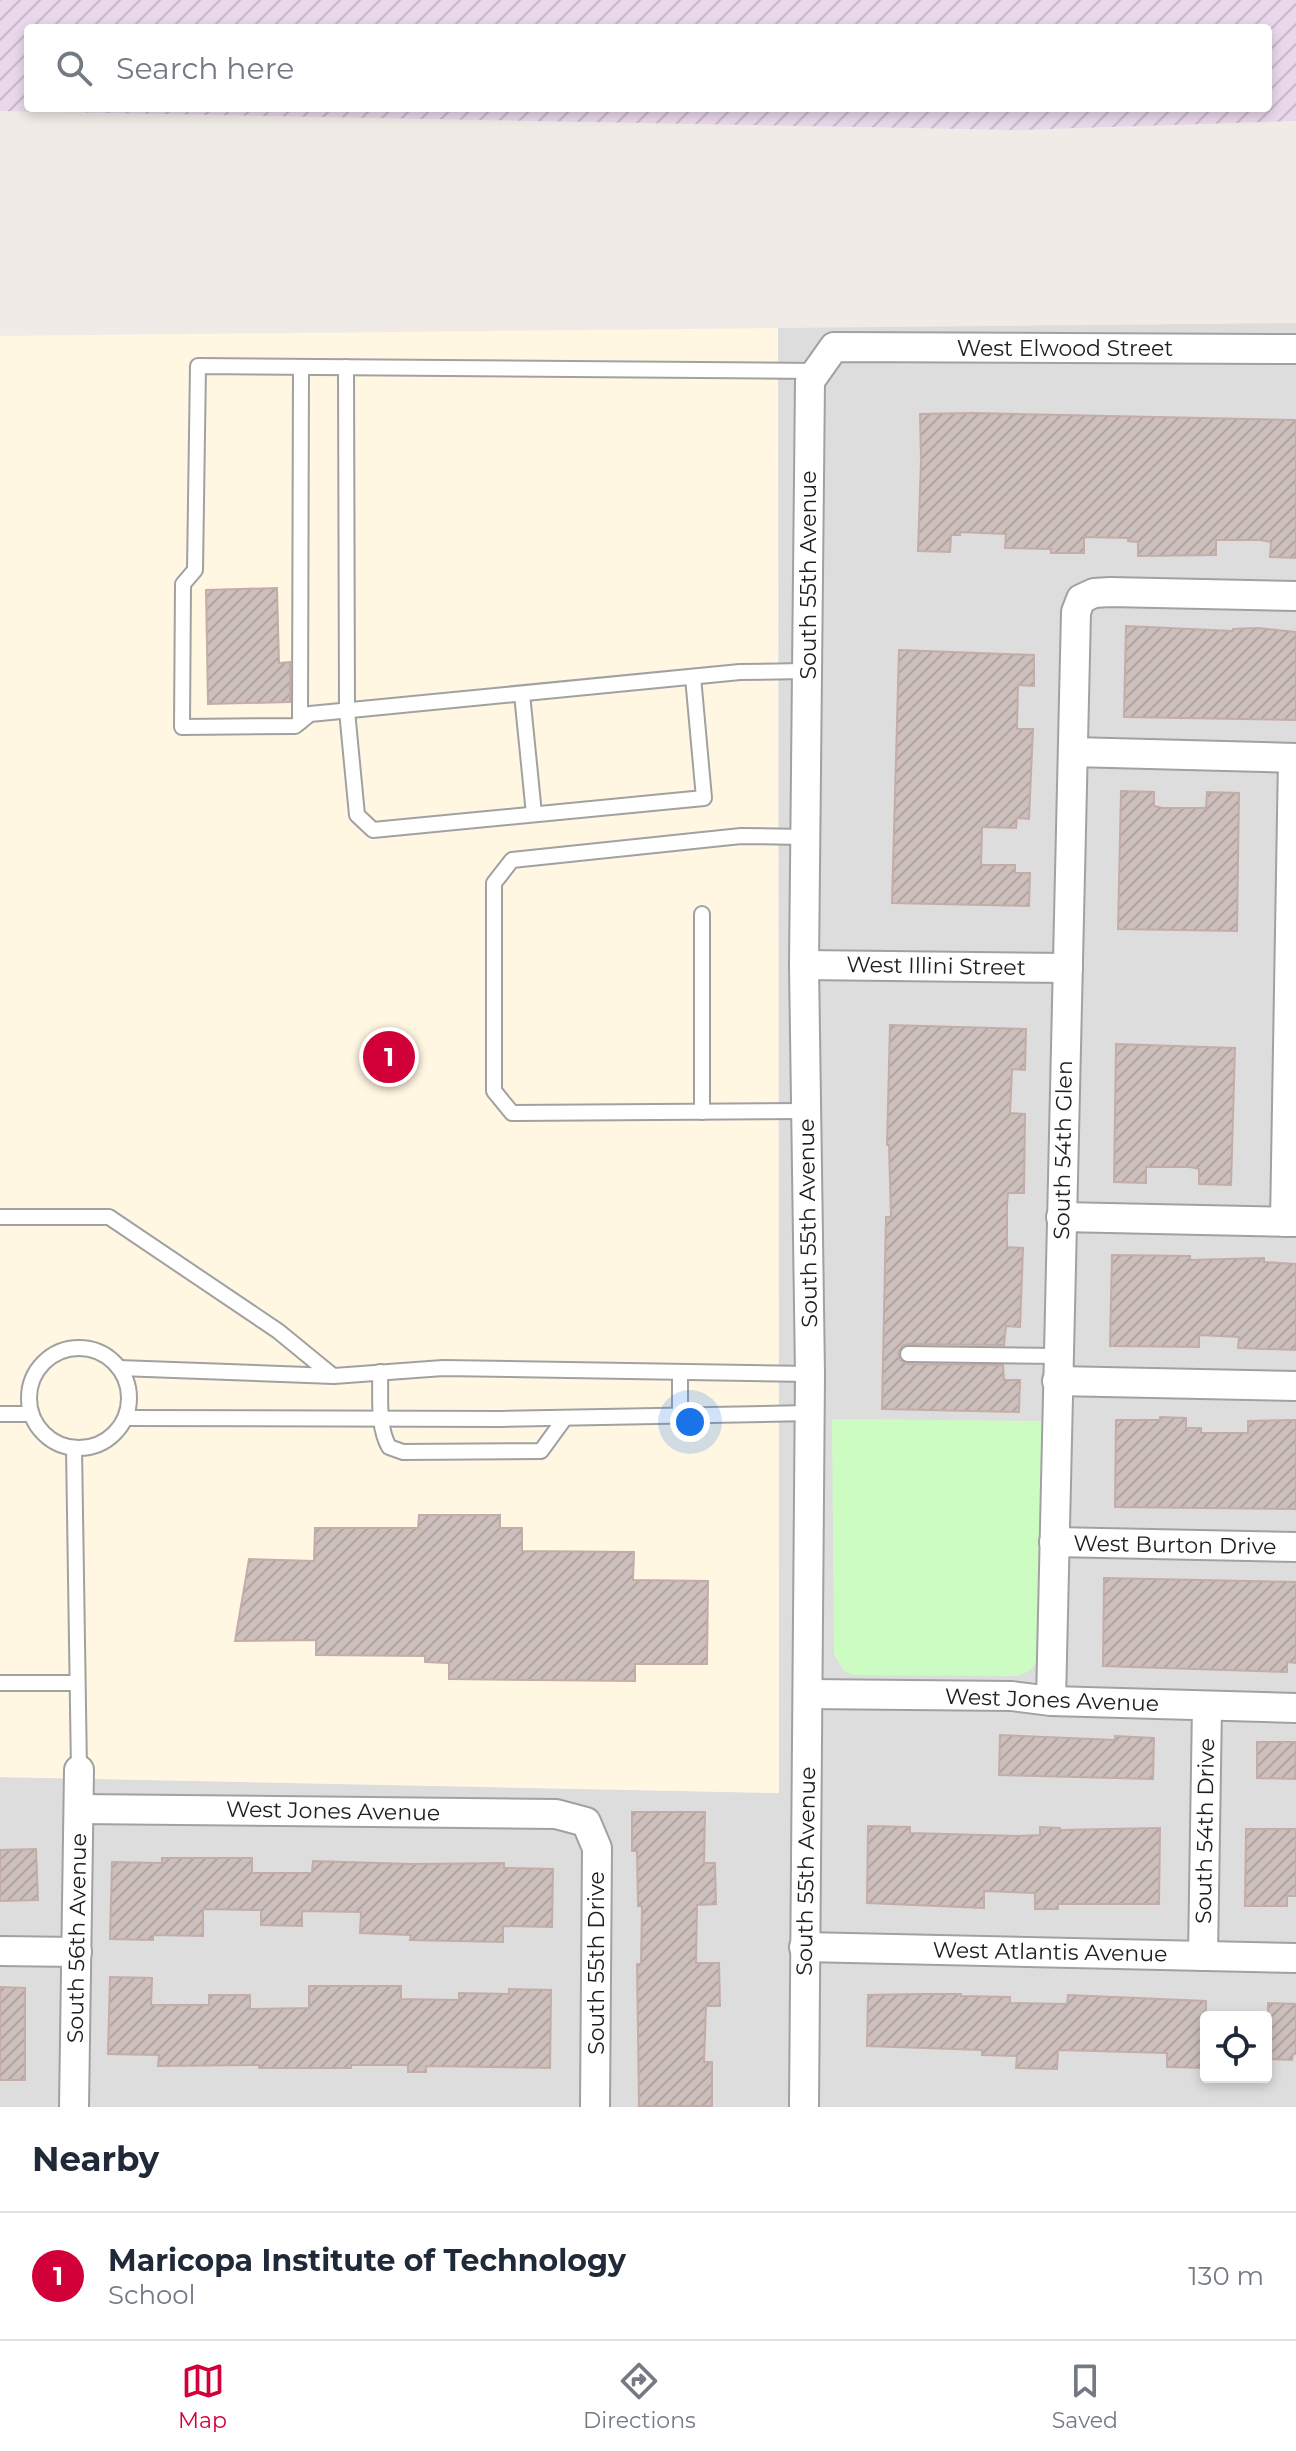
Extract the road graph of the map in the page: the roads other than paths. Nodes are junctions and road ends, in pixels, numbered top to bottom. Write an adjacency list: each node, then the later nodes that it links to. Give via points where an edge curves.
1 (834, 347): 2 (street, West Elwood Street); 5 (street, South 55th Avenue)
2 (1296, 349)
3 (346, 367): 4 (lane); 5 (lane); 10 (lane)
4 (301, 368): 11 (lane); 11 (lane, via 198,366 195,570 183,584 182,727)
5 (817, 371): 7 (street, South 55th Avenue, via 810,381)
6 (1296, 596): 12 (street, South 54th Glen, via 1110,592 1081,599 1076,612)
7 (807, 671): 8 (lane); 15 (street, South 55th Avenue)
8 (693, 677): 9 (lane); 14 (lane, via 704,798)
9 (522, 694): 10 (lane); 14 (lane)
10 (347, 711): 11 (lane, via 310,714); 14 (lane, via 357,815 373,830)
11 (300, 722)
12 (1073, 752): 13 (street); 18 (street, South 54th Glen)
13 (1295, 758): 19 (street)
14 (534, 814)
15 (806, 837): 17 (street, South 55th Avenue); 21 (lane, via 741,836 512,860 494,883 494,1091 512,1113)
16 (702, 914): 21 (lane)
17 (804, 965): 18 (street, West Illini Street); 20 (street, South 55th Avenue)
18 (1068, 968): 23 (street, South 54th Glen)
19 (1292, 992): 24 (street)
20 (807, 1111): 21 (lane); 30 (street, South 55th Avenue)
21 (702, 1112)
22 (0, 1217): 31 (lane, via 109,1217 278,1331)
23 (1061, 1217): 24 (street); 27 (street, South 54th Glen)
24 (1290, 1222)
25 (908, 1354): 27 (lane)
26 (119, 1368): 31 (lane); 35 (lane, via 108,1357 78,1347 49,1357 30,1383); 38 (lane, via 128,1383)
27 (1058, 1369): 32 (street); 41 (street, South 54th Glen)
28 (380, 1372): 29 (lane, via 443,1368); 31 (lane); 37 (lane)
29 (680, 1373): 30 (lane); 36 (lane)
30 (810, 1374): 33 (street, South 55th Avenue)
31 (334, 1376)
32 (1296, 1386)
33 (810, 1413): 36 (lane); 45 (street, South 55th Avenue)
34 (0, 1414): 35 (lane)
35 (30, 1414): 40 (lane, via 52,1441)
36 (680, 1415): 39 (lane)
37 (381, 1417): 38 (lane); 39 (lane); 39 (lane, via 389,1447 403,1452 541,1451)
38 (126, 1418): 40 (lane, via 102,1443)
39 (565, 1418)
40 (74, 1448): 44 (lane)
41 (1054, 1542): 42 (street, West Burton Drive); 46 (street, South 54th Glen)
42 (1296, 1547)
43 (0, 1683): 44 (lane)
44 (77, 1683): 49 (lane)
45 (808, 1694): 46 (street, West Jones Avenue); 52 (street, South 55th Avenue)
46 (1051, 1701): 47 (street, West Jones Avenue)
47 (1207, 1706): 48 (street, West Jones Avenue); 55 (street, South 54th Drive)
48 (1296, 1708)
49 (79, 1770): 50 (street, South 56th Avenue)
50 (79, 1809): 51 (street, West Jones Avenue, via 556,1814); 54 (street, South 56th Avenue)
51 (586, 1822): 58 (street, South 55th Drive, via 597,1848)
52 (804, 1947): 55 (street, West Atlantis Avenue); 59 (street, South 55th Avenue)
53 (0, 1951): 54 (street)
54 (77, 1952): 57 (street, South 56th Avenue)
55 (1203, 1956): 56 (street, West Atlantis Avenue)
56 (1296, 1958)
57 (74, 2107)
58 (595, 2107)
59 (804, 2107)

